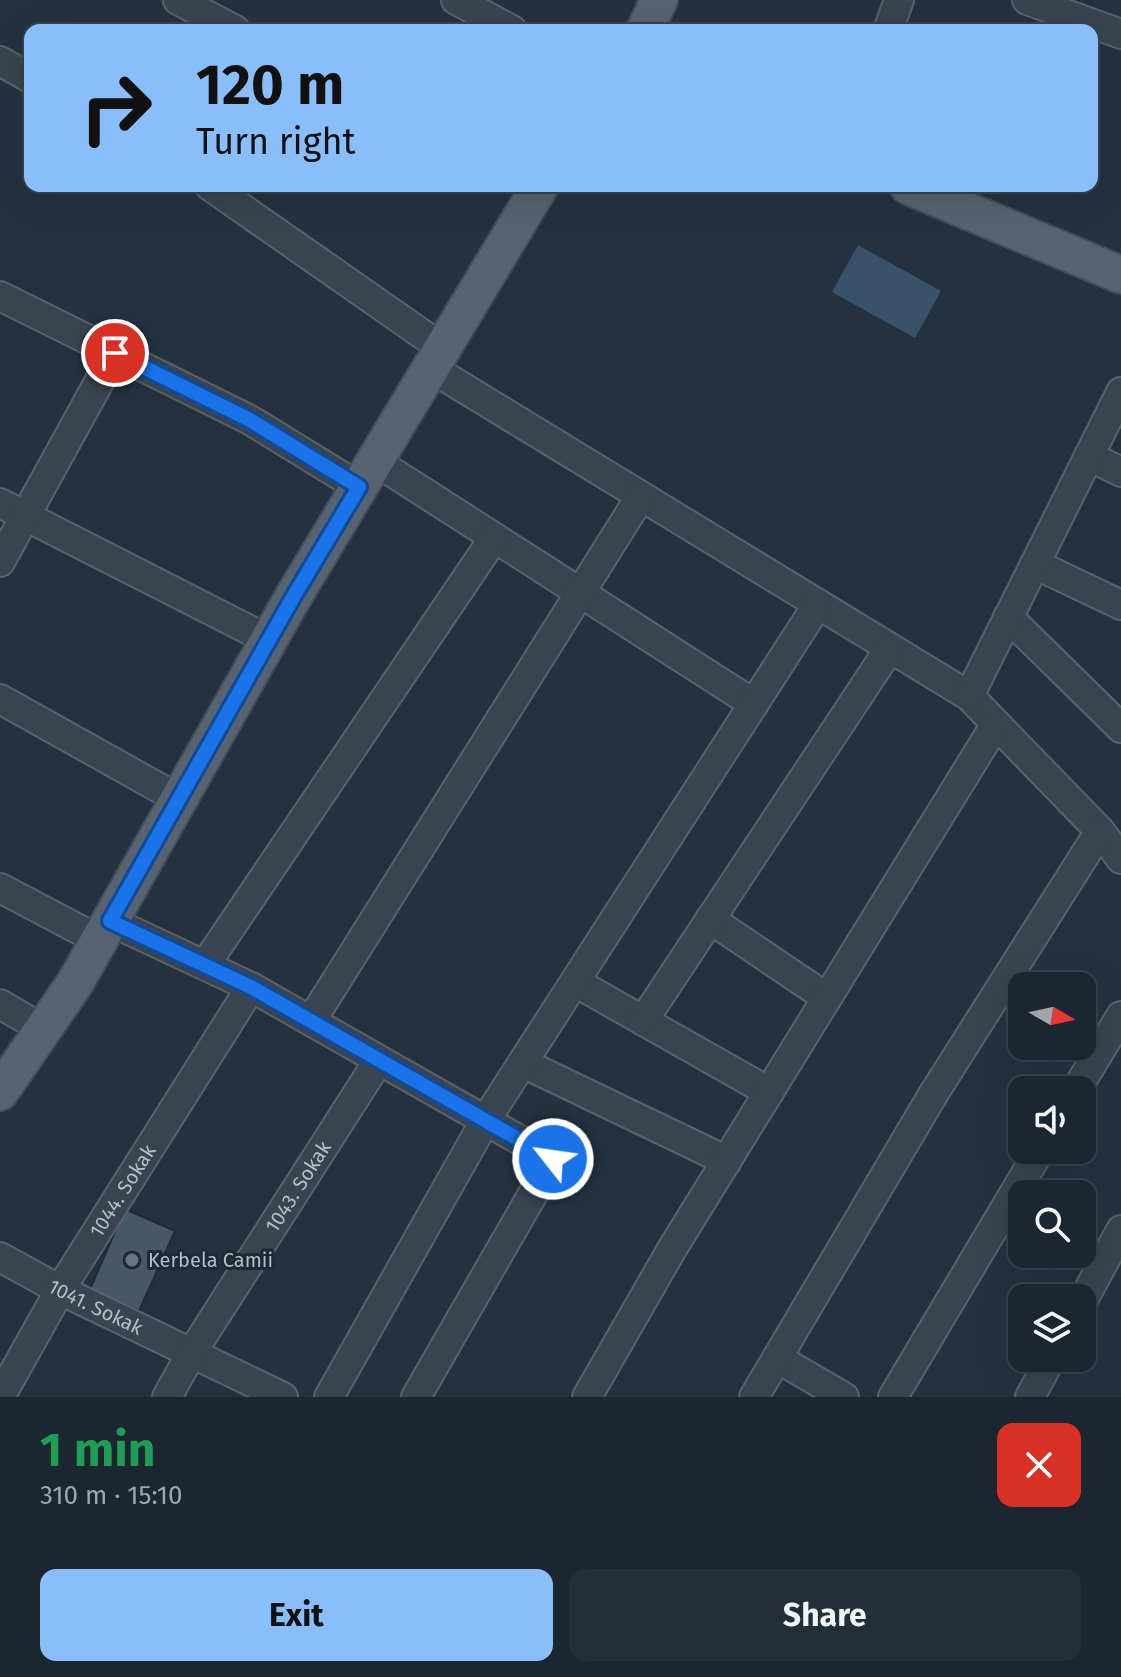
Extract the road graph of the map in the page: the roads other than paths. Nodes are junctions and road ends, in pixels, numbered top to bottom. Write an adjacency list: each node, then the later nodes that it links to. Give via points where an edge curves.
1 (456, 0): 8 (street)
2 (659, 0): 9 (main road)
3 (899, 0): 10 (street)
4 (1027, 0): 6 (street)
5 (191, 3): 7 (street)
6 (1084, 10): 11 (street)
7 (225, 24)
8 (501, 24)
9 (648, 24)
10 (890, 24)
11 (1121, 34)
12 (0, 61): 13 (street)
13 (24, 75)
14 (218, 192): 20 (street)
15 (534, 192): 20 (main road)
16 (922, 192): 17 (main road)
17 (1121, 275)
18 (0, 296): 19 (street)
19 (115, 353): 24 (street); 27 (street)
20 (436, 358): 24 (main road); 25 (street)
21 (1121, 392): 22 (street)
22 (1089, 456): 23 (street); 30 (street)
23 (1121, 472)
24 (367, 474): 28 (street); 35 (main road)
25 (641, 496): 31 (street); 32 (street)
26 (0, 503): 27 (street)
27 (25, 516): 29 (street); 35 (street)
28 (494, 538): 31 (street); 48 (street)
29 (0, 562)
30 (1035, 564): 33 (street); 34 (street)
31 (580, 592): 39 (street); 54 (street)
32 (818, 604): 36 (street); 39 (street)
33 (1121, 605)
34 (1008, 617): 37 (street); 41 (street)
35 (269, 640): 42 (main road)
36 (890, 648): 37 (street); 46 (street)
37 (969, 696): 40 (street)
38 (0, 699): 42 (street)
39 (754, 704): 49 (street)
40 (996, 724): 43 (street); 51 (street)
41 (1121, 728)
42 (179, 799): 47 (main road)
43 (1100, 831): 44 (street); 70 (street, via 934,1093)
44 (1121, 859)
45 (0, 888): 47 (street)
46 (710, 919): 51 (street); 55 (street)
47 (105, 930): 48 (street); 56 (main road)
48 (205, 965): 50 (street)
49 (575, 982): 55 (street); 58 (street)
50 (251, 987): 54 (street); 68 (street, 1044. Sokak)
51 (827, 998): 61 (street)
52 (0, 1004): 56 (street)
53 (1121, 1016): 59 (street)
54 (311, 1021): 57 (street)
55 (643, 1021): 61 (street)
56 (43, 1029): 60 (main road)
57 (379, 1060): 62 (street); 69 (street, 1043. Sokak)
58 (523, 1063): 62 (street); 63 (street)
59 (1085, 1076)
60 (0, 1092)
61 (769, 1092): 63 (street)
62 (485, 1121): 75 (street); 76 (street, via 553,1159)
63 (727, 1161): 77 (street)
64 (1032, 1164): 80 (street)
65 (1121, 1230): 67 (street)
66 (0, 1257): 68 (street, 1041. Sokak)
67 (1092, 1284)
68 (60, 1290): 69 (street, 1041. Sokak); 72 (street, 1044. Sokak)
69 (191, 1354): 73 (street, 1043. Sokak); 74 (street, 1041. Sokak)
70 (777, 1358): 78 (street); 79 (street)
71 (1043, 1372): 81 (street)
72 (0, 1397)
73 (167, 1397)
74 (283, 1397)
75 (329, 1397)
76 (416, 1397)
77 (587, 1397)
78 (754, 1397)
79 (844, 1397)
80 (893, 1397)
81 (1030, 1397)

